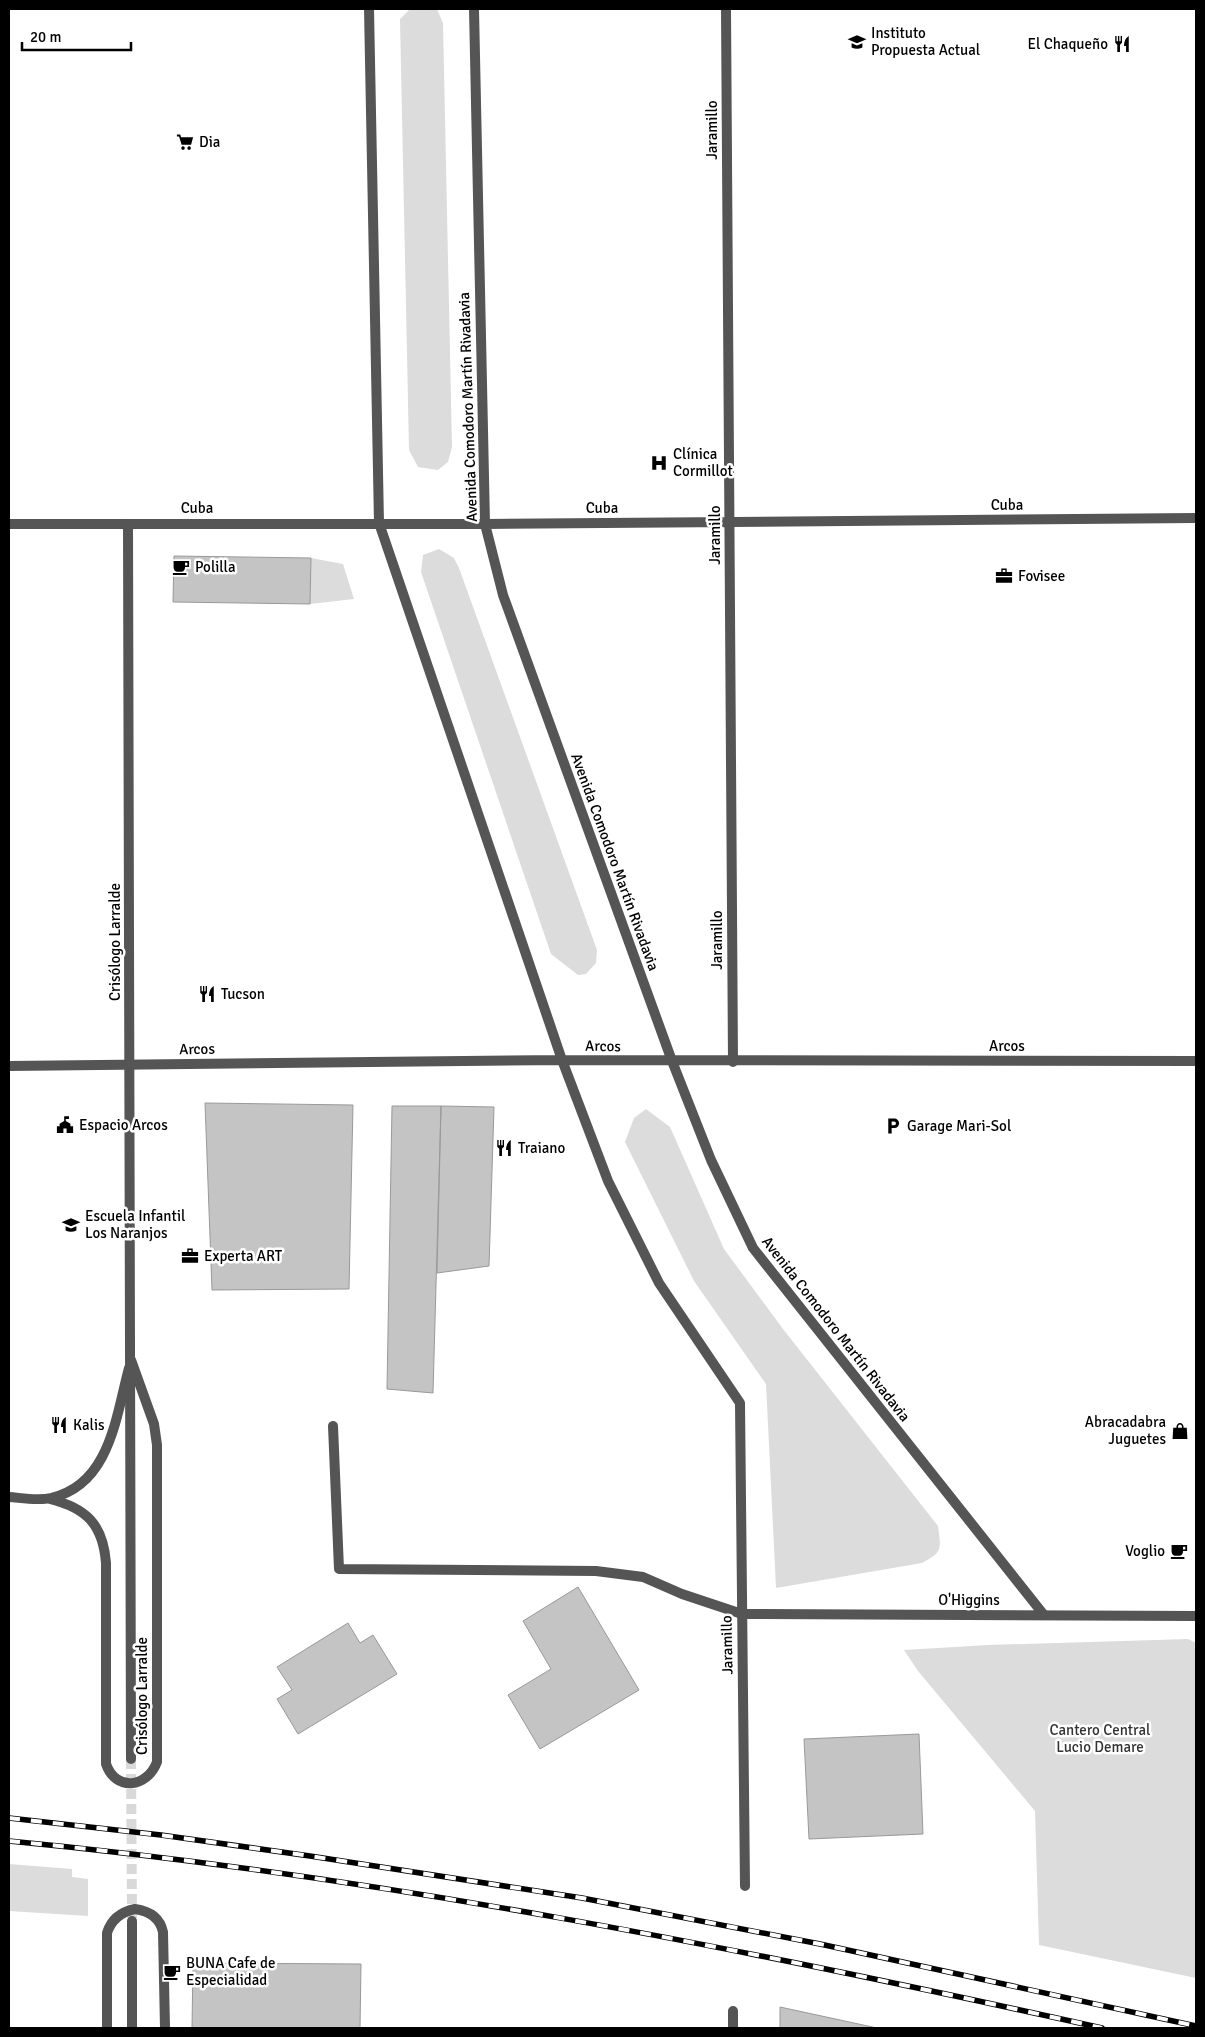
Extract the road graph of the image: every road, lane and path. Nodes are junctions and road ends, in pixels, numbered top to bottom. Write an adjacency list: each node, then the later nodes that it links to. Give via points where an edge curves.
1 (369, 9): 6 (street)
2 (474, 9): 9 (street, Avenida Comodoro Martín Rivadavia)
3 (726, 9): 5 (street, Jaramillo)
4 (1196, 518): 5 (street, Cuba)
5 (730, 522): 9 (street, Cuba); 13 (street, Jaramillo)
6 (379, 523): 8 (street, Cuba); 9 (street, Cuba); 10 (street)
7 (9, 524): 8 (street, Cuba)
8 (128, 524): 14 (street, Crisólogo Larralde)
9 (485, 524): 11 (street, Avenida Comodoro Martín Rivadavia, via 502,595)
10 (562, 1060): 11 (street, Arcos); 14 (street, Arcos); 20 (street, Jaramillo, via 608,1181 659,1283 740,1403)
11 (672, 1061): 13 (street, Arcos); 21 (street, Avenida Comodoro Martín Rivadavia, via 711,1160 753,1248)
12 (1196, 1061): 13 (street, Arcos)
13 (733, 1062)
14 (130, 1065): 15 (street, Arcos); 16 (street, Crisólogo Larralde)
15 (9, 1066)
16 (131, 1360): 19 (street, via 101,1460 80,1484); 19 (street, Crisólogo Larralde, via 154,1424 157,1445 157,1762 148,1777 137,1783 116,1778 106,1764 106,1563 103,1546 98,1531 86,1514 74,1506); 23 (street, Crisólogo Larralde)
17 (333, 1426): 20 (street, O'Higgins, via 339,1569 596,1571 643,1577)
18 (9, 1497): 19 (street)
19 (50, 1499)
20 (742, 1614): 21 (street, O'Higgins); 24 (street, Jaramillo)
21 (1044, 1615): 22 (street, O'Higgins)
22 (1196, 1616)
23 (131, 1759)
24 (745, 1886)
25 (132, 1921): 28 (street)
26 (733, 2011): 30 (street)
27 (107, 2028): 29 (street, via 107,1933 117,1917 135,1909 153,1916 163,1932)
28 (132, 2028)
29 (165, 2028)
30 (733, 2028)

